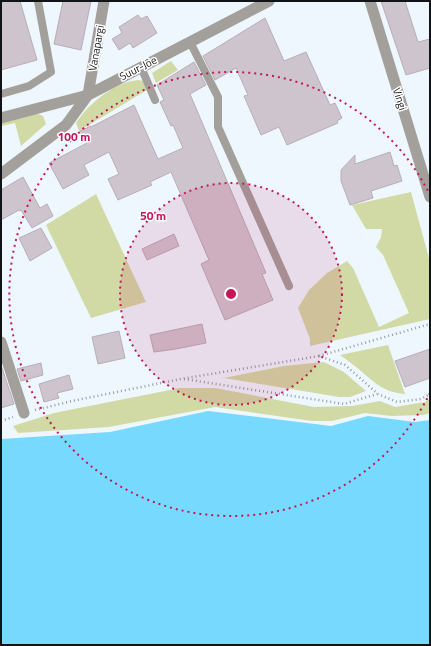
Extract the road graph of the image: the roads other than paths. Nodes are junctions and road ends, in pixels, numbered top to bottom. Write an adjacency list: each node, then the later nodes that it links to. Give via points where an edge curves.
1 (38, 1): 7 (lane, via 51,72 29,86)
2 (104, 1): 8 (street, Vanapargi)
3 (269, 1): 5 (street, Suur-Jõe)
4 (370, 1): 12 (street, Vingi)
5 (190, 42): 6 (street, Suur-Jõe); 13 (lane, via 218,96 218,127)
6 (141, 66): 8 (street, Suur-Jõe); 9 (lane)
7 (1, 94)
8 (88, 95): 10 (street, Suur-Jõe); 11 (street, via 66,125)
9 (155, 100)
10 (1, 118)
11 (1, 174)
12 (430, 196)
13 (289, 286)
14 (1, 342): 15 (street)
15 (24, 413)

